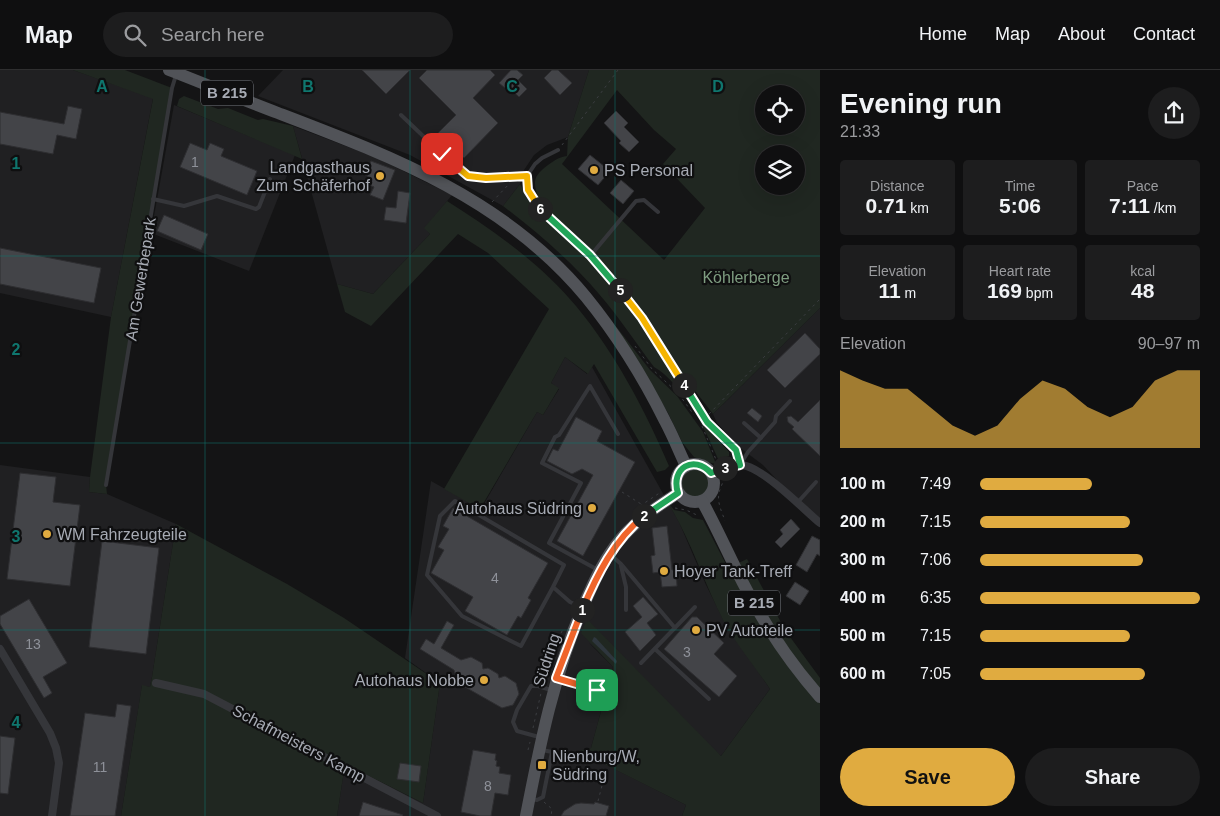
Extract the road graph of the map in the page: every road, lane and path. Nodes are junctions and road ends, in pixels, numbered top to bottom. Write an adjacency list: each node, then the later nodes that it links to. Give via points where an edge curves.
1 (618, 70): 4 (path)
2 (173, 72): 8 (lane, Am Gewerbepark); 22 (main road, B 215, via 371,149 425,174 484,207 525,238 585,296 613,332 655,402)
3 (401, 115): 5 (lane, via 468,176)
4 (558, 150): 6 (lane, via 535,164)
5 (521, 176): 6 (lane); 9 (path, via 506,185)
6 (527, 176): 11 (lane, via 528,190 538,206)
7 (270, 179): 8 (lane, via 260,207 256,209 218,196 184,206)
8 (153, 199): 25 (lane, Am Gewerbepark)
9 (491, 203)
10 (658, 212): 11 (lane, via 644,200 636,201)
11 (590, 255): 16 (lane, via 642,318)
12 (820, 300): 16 (path)
13 (635, 346): 15 (path)
14 (790, 401): 20 (lane)
15 (697, 419)
16 (704, 419): 21 (lane, via 736,450)
17 (744, 423): 20 (lane)
18 (702, 426): 23 (path)
19 (618, 434): 35 (lane, via 590,386 542,462 581,483 549,543)
20 (760, 438): 21 (lane)
21 (740, 465): 23 (street); 28 (street, via 766,476)
22 (686, 466): 23 (main road, via 700,465); 27 (main road, via 680,471)
23 (716, 471): 30 (main road, via 709,496); 30 (path, via 724,480)
24 (816, 482): 28 (lane)
25 (106, 485)
26 (622, 492): 29 (path)
27 (669, 494): 30 (main road); 30 (path, via 675,508 694,515 700,516); 33 (main road, Südring, via 623,536)
28 (796, 504): 32 (street)
29 (642, 505)
30 (710, 507): 31 (path); 47 (main road, B 215, via 744,585 775,639)
31 (725, 522)
32 (820, 523)
33 (610, 554): 34 (lane); 35 (main road, Südring)
34 (620, 564): 39 (lane, via 626,587); 40 (lane)
35 (600, 571): 38 (main road, Südring)
36 (553, 587): 36 (lane, via 521,646 462,616 427,575 440,516 455,501 564,565); 38 (lane, via 570,602)
37 (695, 607): 40 (lane)
38 (583, 608): 45 (main road, Südring)
39 (626, 610)
40 (675, 628): 42 (lane)
41 (0, 649): 54 (street, via 56,748 59,763)
42 (655, 649): 43 (lane); 48 (lane)
43 (641, 663)
44 (156, 683): 55 (street, Schafmeisters Kamp, via 204,694)
45 (554, 684): 46 (lane); 49 (main road, Südring); 49 (lane, via 531,686 513,722 517,731)
46 (597, 690)
47 (820, 697)
48 (709, 699)
49 (540, 744): 51 (lane, via 552,752); 52 (main road, Südring)
50 (600, 775): 53 (path, via 604,778)
51 (543, 797): 52 (lane); 57 (path, via 544,803 552,809)
52 (529, 799): 56 (main road, Südring)
53 (598, 801)
54 (52, 816)
55 (437, 816)
56 (526, 816)
57 (551, 816)

